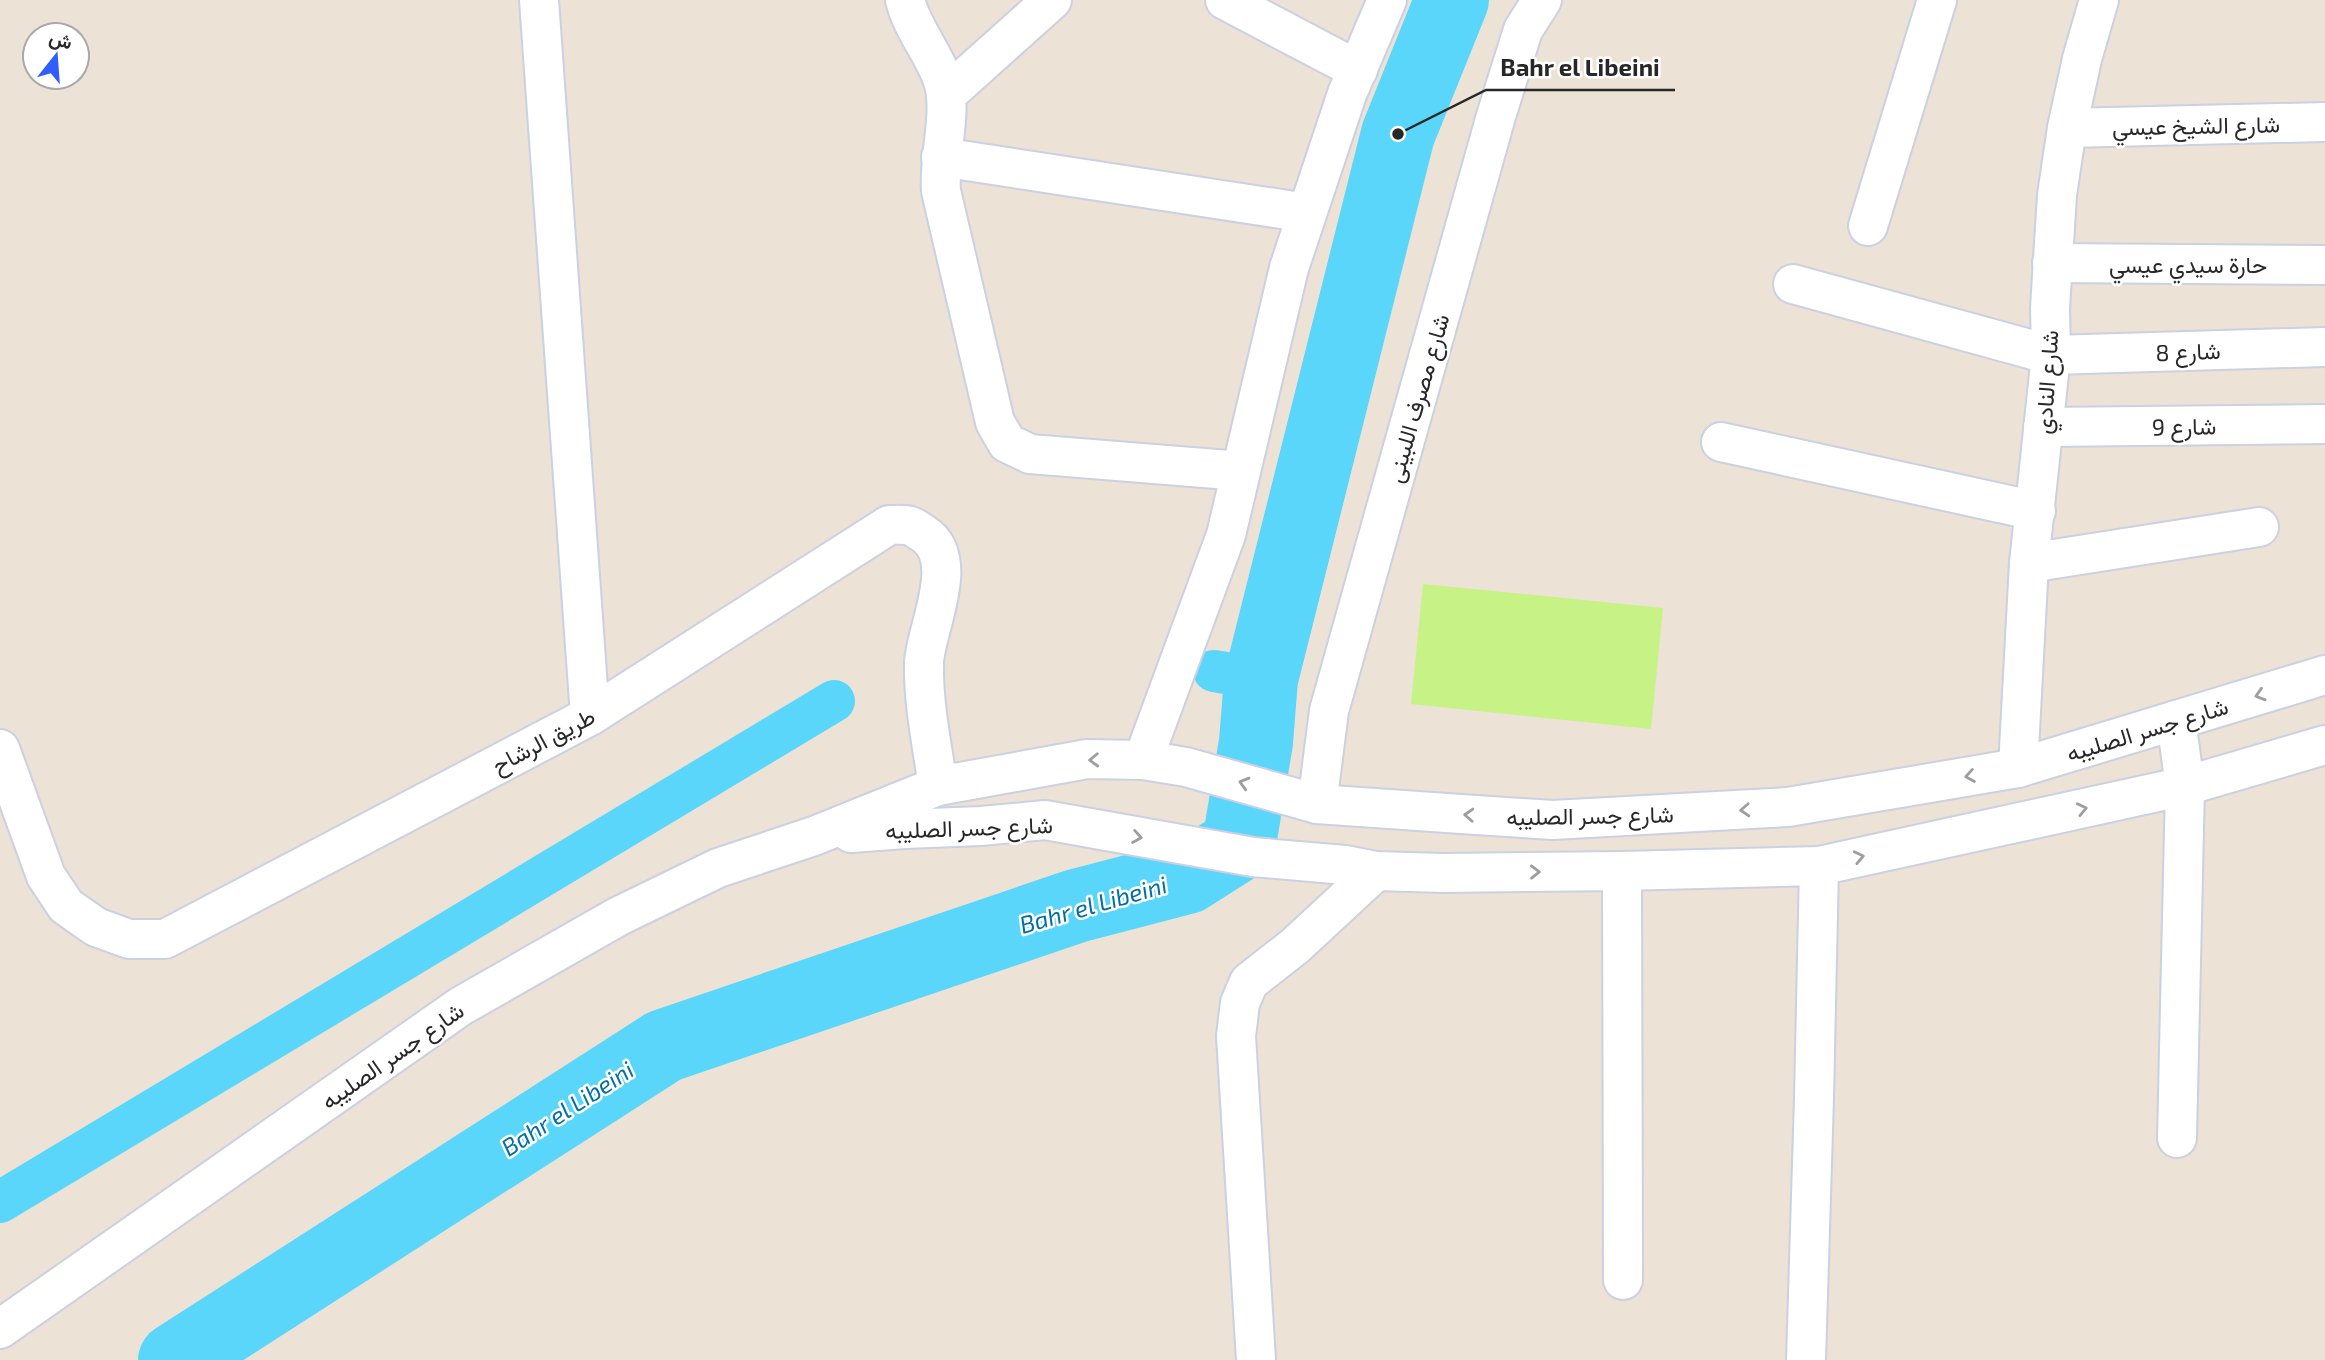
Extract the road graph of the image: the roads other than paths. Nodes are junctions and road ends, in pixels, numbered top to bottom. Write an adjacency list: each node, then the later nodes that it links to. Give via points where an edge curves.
1 (539, 0): 29 (street)
2 (905, 0): 10 (street, via 943,79)
3 (1052, 0): 10 (street)
4 (1225, 0): 9 (street)
5 (1387, 0): 9 (street)
6 (1542, 0): 37 (street, شارع مصرف اللبينى, via 1524,30 1496,116 1329,711)
7 (1937, 0): 15 (street)
8 (2099, 0): 12 (street, شارع النادي)
9 (1357, 69): 14 (street)
10 (946, 95): 13 (street)
11 (2325, 122): 12 (street, شارع الشيخ عيسي)
12 (2067, 128): 16 (street, شارع النادي)
13 (941, 157): 14 (street); 24 (street, via 941,191 995,422 1007,443 1031,454)
14 (1307, 213): 24 (street, via 1289,268)
15 (1868, 226)
16 (2052, 263): 17 (street, حارة سيدي عيسي); 20 (street, شارع النادي)
17 (2325, 265)
18 (1793, 284): 20 (street, شارع 8)
19 (2325, 347): 20 (street, شارع 8)
20 (2051, 355): 22 (street, شارع النادي)
21 (2325, 424): 22 (street, شارع 9)
22 (2043, 427): 25 (street, شارع النادي)
23 (1721, 442): 25 (street)
24 (1241, 471): 33 (street, via 1226,535)
25 (2036, 512): 27 (street, شارع النادي)
26 (2259, 527): 27 (street)
27 (2029, 563): 34 (street, شارع النادي)
28 (2325, 675): 30 (street, شارع جسر الصليبه, one-way to 30)
29 (590, 716): 32 (street, طريق الرشاح, via 165,939 129,939 96,927 66,905 46,876); 35 (street, طريق الرشاح, via 889,524 911,526 930,538 940,554 941,582 924,660)
30 (2176, 720): 34 (street, شارع جسر الصليبه); 36 (street)
31 (2325, 745): 36 (street, شارع جسر الصليبه)
32 (0, 749)
33 (1143, 760): 35 (street, شارع جسر الصليبه, one-way to 35, via 1087,760); 37 (street, شارع جسر الصليبه, one-way to 33, via 1186,767)
34 (2018, 768): 37 (street, شارع جسر الصليبه, one-way to 37, via 1788,807 1553,820)
35 (939, 786): 38 (street, شارع جسر الصليبه)
36 (2185, 786): 39 (street, شارع جسر الصليبه, one-way to 36); 42 (street)
37 (1310, 802)
38 (814, 836): 40 (street, شارع جسر الصليبه, one-way to 40, via 1045,820 1253,857); 44 (street, شارع جسر الصليبه, via 705,874 619,916 461,1006)
39 (1819, 866): 41 (street, شارع جسر الصليبه); 46 (street)
40 (1360, 868): 41 (street, شارع جسر الصليبه, one-way to 41, via 1443,873); 45 (street, via 1295,946 1249,982 1240,1003 1236,1036)
41 (1622, 872): 43 (street)
42 (2177, 1138)
43 (1623, 1280)
44 (0, 1329)
45 (1256, 1360)
46 (1805, 1360)

